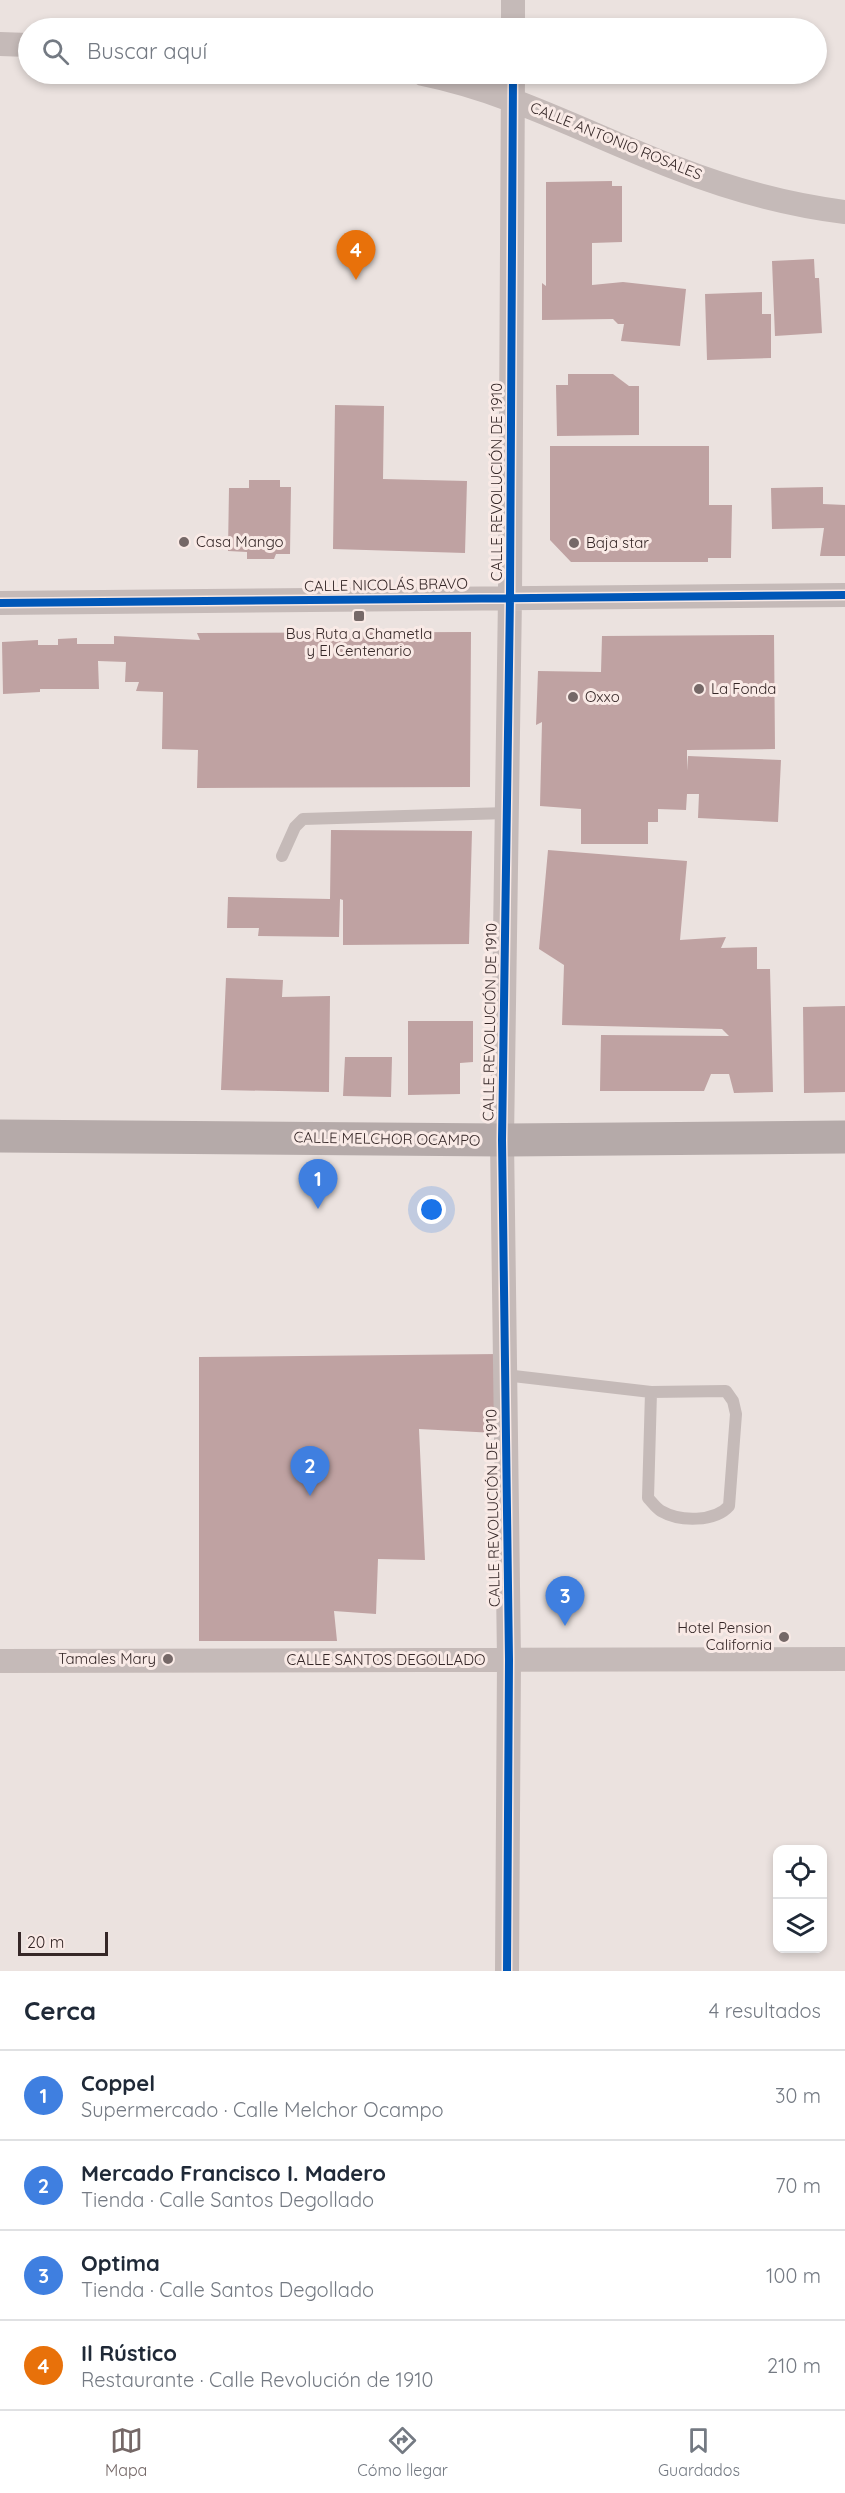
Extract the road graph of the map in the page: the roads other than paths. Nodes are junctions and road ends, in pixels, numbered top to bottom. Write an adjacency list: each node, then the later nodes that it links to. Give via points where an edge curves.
1 (513, 0): 2 (street)
2 (513, 18)
3 (0, 44): 4 (street)
4 (18, 45)
5 (459, 84): 7 (street, CALLE ANTONIO ROSALES)
6 (513, 84): 7 (street, CALLE REVOLUCIÓN DE 1910)
7 (513, 99): 8 (street, CALLE ANTONIO ROSALES, via 678,169 812,207); 10 (street, CALLE REVOLUCIÓN DE 1910)
8 (845, 212)
9 (845, 595): 10 (street, CALLE NICOLÁS BRAVO)
10 (510, 597): 11 (street, CALLE NICOLÁS BRAVO); 12 (street, CALLE REVOLUCIÓN DE 1910)
11 (0, 603)
12 (507, 813): 13 (lane, via 303,819 295,827); 16 (street, CALLE REVOLUCIÓN DE 1910)
13 (282, 856)
14 (0, 1136): 16 (street, CALLE MELCHOR OCAMPO)
15 (845, 1137): 16 (street, CALLE MELCHOR OCAMPO)
16 (502, 1140): 17 (street, CALLE REVOLUCIÓN DE 1910)
17 (505, 1375): 18 (lane); 20 (street, CALLE REVOLUCIÓN DE 1910)
18 (651, 1392): 18 (lane, via 726,1391 733,1401 736,1414 729,1506 721,1515 673,1516 648,1498)
19 (845, 1659): 20 (street, CALLE SANTOS DEGOLLADO)
20 (509, 1660): 21 (street, CALLE SANTOS DEGOLLADO); 22 (street, CALLE REVOLUCIÓN DE 1910)
21 (0, 1661)
22 (507, 1971)

